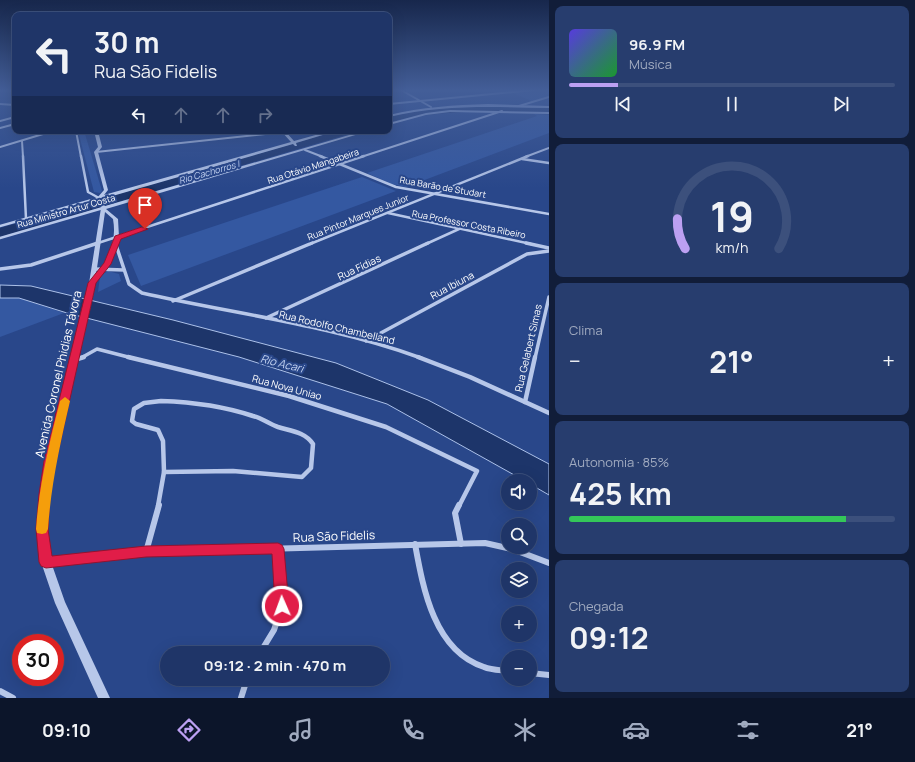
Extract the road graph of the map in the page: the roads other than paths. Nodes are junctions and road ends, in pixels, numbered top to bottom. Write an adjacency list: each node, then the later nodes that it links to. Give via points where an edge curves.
1 (467, 123): 19 (street, Rua Otávio Mangabeira)
2 (12, 125): 3 (street)
3 (0, 128)
4 (44, 134): 11 (street)
5 (77, 134): 21 (street, via 88,192)
6 (97, 134): 16 (street, via 100,147)
7 (265, 134): 16 (street)
8 (286, 134): 12 (street)
9 (325, 134): 12 (street, Rua Ministro Artur Costa)
10 (356, 134): 15 (street, Rua Ministro Artur Costa)
11 (22, 141): 13 (street); 24 (street)
12 (293, 144): 15 (street, Rua Barão de Studart); 21 (street, Rua Ministro Artur Costa)
13 (0, 147)
14 (549, 148): 17 (street, Rua Pintor Marques Junior)
15 (304, 149): 19 (street, Rua Barão de Studart); 21 (street, Rua Ministro Artur Costa)
16 (96, 152): 21 (street, Avenida Coronel Phidias Távora, via 106,190)
17 (522, 159): 18 (street); 20 (street, Rua Pintor Marques Junior)
18 (549, 163)
19 (341, 164): 20 (street, Rua Barão de Studart, via 396,187); 27 (street, Rua Otávio Mangabeira, via 130,234)
20 (433, 193): 22 (street, Rua Pintor Marques Junior); 23 (street, Rua Barão de Studart)
21 (101, 203): 24 (street, Rua Ministro Artur Costa); 27 (street, via 114,217); 28 (street, Rua Ministro Artur Costa); 29 (street, Avenida Coronel Phidias Távora)
22 (388, 213): 26 (street, Rua Professor Costa Ribeiro); 39 (street, Rua Pintor Marques Junior)
23 (549, 214)
24 (26, 219): 25 (street, Rua Ministro Artur Costa)
25 (0, 226)
26 (459, 229): 31 (street, Rua Professor Costa Ribeiro); 40 (street, Rua Fídias)
27 (117, 235): 29 (street, Rua Otávio Mangabeira); 30 (street)
28 (0, 238)
29 (98, 244): 33 (street, Rua Otávio Mangabeira, via 31,265); 34 (street, Avenida Coronel Phidias Távora)
30 (116, 244): 35 (street); 36 (street, Rua Rodolfo Chambelland)
31 (549, 248)
32 (549, 251): 41 (street, Rua Ibiuna, via 527,254)
33 (0, 269)
34 (94, 270): 35 (street); 37 (street, Avenida Coronel Phidias Távora)
35 (103, 270): 36 (street); 37 (street)
36 (124, 270): 39 (street, Rua Rodolfo Chambelland, via 134,289)
37 (92, 283): 42 (street, Avenida Coronel Phidias Távora)
38 (549, 297): 43 (street, Rua Gelabert Simas)
39 (173, 301): 40 (street, Rua Rodolfo Chambelland)
40 (266, 318): 41 (street, Rua Rodolfo Chambelland)
41 (366, 341): 43 (street, Rua Rodolfo Chambelland, via 428,360)
42 (74, 360): 47 (street, Rua Nova Uniao, via 97,349 289,396 386,426 477,471 456,513); 50 (street, Avenida Coronel Phidias Távora, via 44,494 42,529)
43 (525, 402): 44 (street, Rua Rodolfo Chambelland)
44 (549, 413)
45 (164, 472): 45 (street, via 162,435 158,430 132,421 132,411 141,402 155,400 222,408 254,416 306,436 314,444 310,470 302,477 233,471); 49 (street)
46 (415, 544): 47 (street, Rua São Fidelis); 48 (street, Rua São Fidelis); 53 (street, via 425,592 443,635 458,654 480,666)
47 (461, 544): 51 (street, Rua São Fidelis, via 484,543 512,549)
48 (278, 549): 49 (street, Rua São Fidelis); 52 (street, via 282,606 274,630)
49 (146, 552): 50 (street, Rua São Fidelis)
50 (46, 562): 59 (street, Avenida Coronel Phidias Távora, via 60,603)
51 (549, 563)
52 (264, 646)
53 (501, 670)
54 (537, 674): 55 (street)
55 (549, 675)
56 (245, 686): 60 (street)
57 (0, 691): 58 (street)
58 (13, 698)
59 (104, 698)
60 (241, 698)

